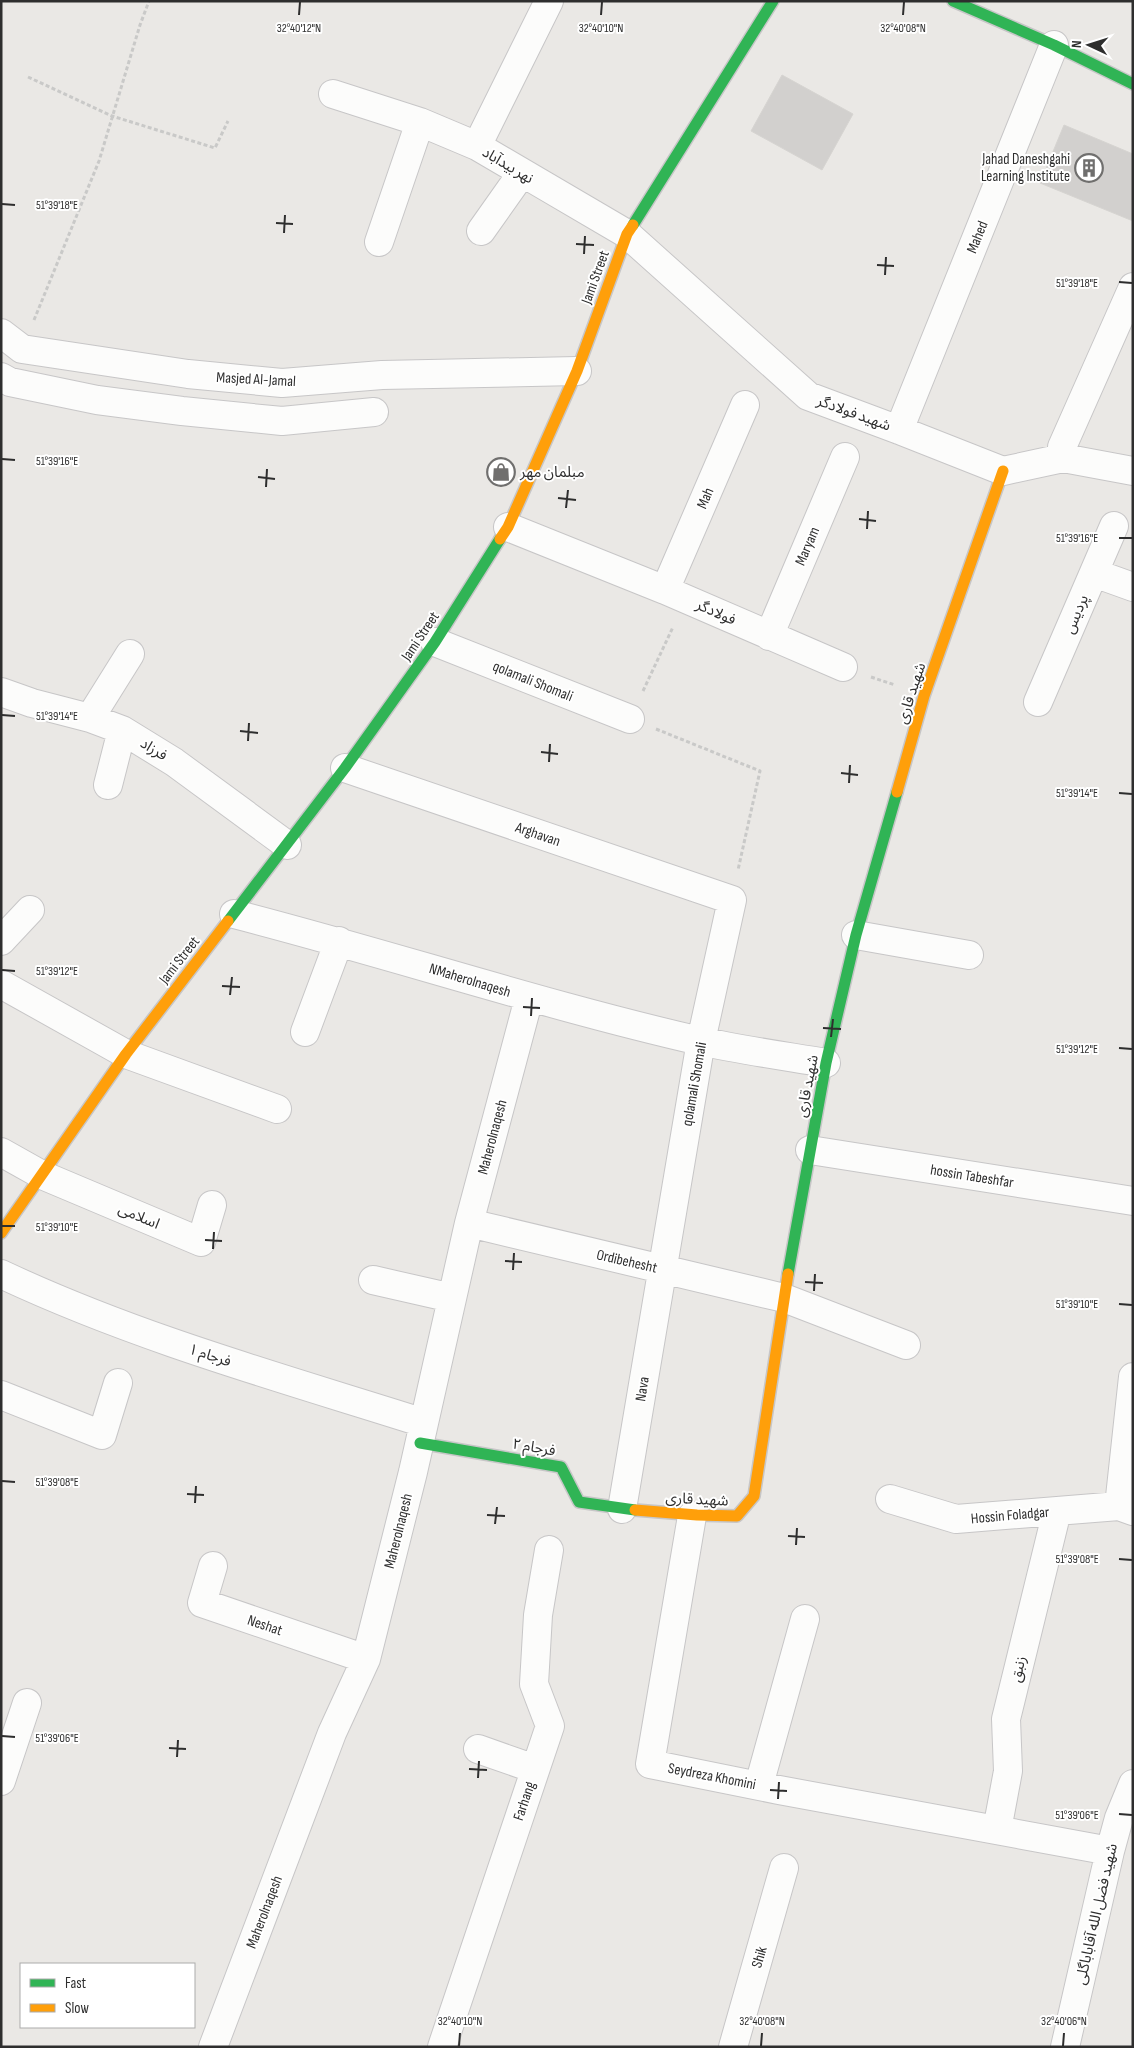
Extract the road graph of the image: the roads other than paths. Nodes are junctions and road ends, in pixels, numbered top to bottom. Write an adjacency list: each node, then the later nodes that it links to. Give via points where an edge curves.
1 (549, 1): 8 (street, نهر بیدآباد)
2 (772, 1): 11 (street, Jami Street)
3 (953, 1): 4 (street)
4 (1054, 44): 5 (street); 19 (street, Mahed)
5 (1133, 84)
6 (333, 94): 7 (street)
7 (420, 122): 8 (street); 12 (street)
8 (477, 146): 9 (street, نهر بیدآباد)
9 (522, 173): 10 (street); 11 (street, نهر بیدآباد)
10 (481, 231)
11 (627, 234): 15 (street, Jami Street); 19 (street, شهید فولادگر, via 808,396)
12 (379, 242)
13 (1133, 287): 20 (street)
14 (1, 333): 15 (street, Masjed Al-Jamal, via 22,349 188,374 282,383 382,375)
15 (577, 371): 25 (street, Jami Street)
16 (1, 377): 18 (street, via 10,382 97,400 282,421)
17 (744, 405): 28 (street, Mah)
18 (374, 412)
19 (899, 430): 22 (street, شهید فولادگر)
20 (1065, 444): 22 (street); 23 (street)
21 (845, 457): 29 (street, Maryam)
22 (994, 468): 44 (street, شهید قاری, via 924,696)
23 (1133, 471)
24 (1114, 526): 26 (street, پردیس)
25 (508, 527): 28 (street, فولادگر); 30 (street, Jami Street)
26 (1094, 573): 27 (street); 34 (street, پردیس)
27 (1133, 588)
28 (676, 595): 29 (street, فولادگر)
29 (769, 636): 32 (street, فولادگر)
30 (435, 642): 36 (street, qolamali Shomali); 38 (street, Jami Street)
31 (130, 654): 35 (street)
32 (843, 667)
33 (1, 692): 35 (street, فرزاد, via 32,704)
34 (1038, 702)
35 (90, 718): 37 (street, فرزاد)
36 (630, 719)
37 (122, 730): 39 (street); 40 (street, فرزاد, via 174,762)
38 (345, 768): 40 (street, Jami Street); 41 (street, Arghavan)
39 (108, 785)
40 (287, 844): 43 (street, Jami Street)
41 (732, 900): 51 (street, qolamali Shomali)
42 (30, 910): 45 (street)
43 (234, 914): 46 (street, NMaherolnaqesh); 52 (street, Jami Street)
44 (856, 935): 47 (street); 53 (street, شهید قاری)
45 (1, 941)
46 (339, 941): 49 (street, NMaherolnaqesh); 50 (street)
47 (968, 955)
48 (1, 984): 52 (street)
49 (529, 998): 51 (street, NMaherolnaqesh); 60 (street, Maherolnaqesh)
50 (305, 1032)
51 (701, 1041): 53 (street, NMaherolnaqesh); 62 (street, qolamali Shomali)
52 (126, 1054): 54 (street); 57 (street, Jami Street)
53 (826, 1063): 55 (street, شهید قاری)
54 (277, 1109)
55 (810, 1150): 58 (street, hossin Tabeshfar); 66 (street, شهید قاری)
56 (1, 1152): 57 (street)
57 (42, 1175): 59 (street, اسلامی, via 201,1242); 61 (street, Jami Street)
58 (1133, 1202)
59 (212, 1205)
60 (469, 1223): 62 (street, Ordibehesht); 65 (street, Maherolnaqesh)
61 (1, 1233)
62 (661, 1269): 66 (street, Ordibehesht); 74 (street, Nava)
63 (1, 1274): 71 (street, فرجام ۱, via 46,1295)
64 (373, 1280): 65 (street)
65 (452, 1298): 71 (street, Maherolnaqesh)
66 (784, 1298): 67 (street, Ordibehesht); 76 (street, شهید قاری, via 754,1496 737,1516)
67 (906, 1345)
68 (1133, 1377): 73 (street)
69 (118, 1384): 70 (street, via 102,1435)
70 (1, 1395)
71 (422, 1433): 74 (street, فرجام ۲, via 561,1467 579,1502); 80 (street, Maherolnaqesh)
72 (890, 1499): 75 (street, Hossin Foladgar, via 956,1519)
73 (1126, 1508): 75 (street, Hossin Foladgar)
74 (622, 1509): 76 (street, شهید قاری)
75 (1057, 1511): 87 (street, زنبق, via 1006,1719 1008,1771)
76 (692, 1516): 86 (street, Seydreza Khomini, via 650,1764)
77 (549, 1550): 83 (street, Farhang, via 538,1615 534,1684 550,1726)
78 (213, 1566): 80 (street, Neshat, via 202,1602)
79 (805, 1619): 86 (street)
80 (366, 1659): 90 (street, Maherolnaqesh, via 332,1733)
81 (27, 1702): 84 (street)
82 (478, 1749): 83 (street)
83 (535, 1769): 91 (street, Farhang)
84 (1, 1781)
85 (1133, 1784): 88 (street, شهید فضل الله آقاباباگلی)
86 (759, 1786): 87 (street, Seydreza Khomini)
87 (996, 1830): 88 (street, Seydreza Khomini)
88 (1110, 1851): 93 (street, شهید فضل الله آقاباباگلی)
89 (784, 1868): 92 (street, Shik)
90 (213, 2047)
91 (442, 2047)
92 (733, 2047)
93 (1065, 2047)

